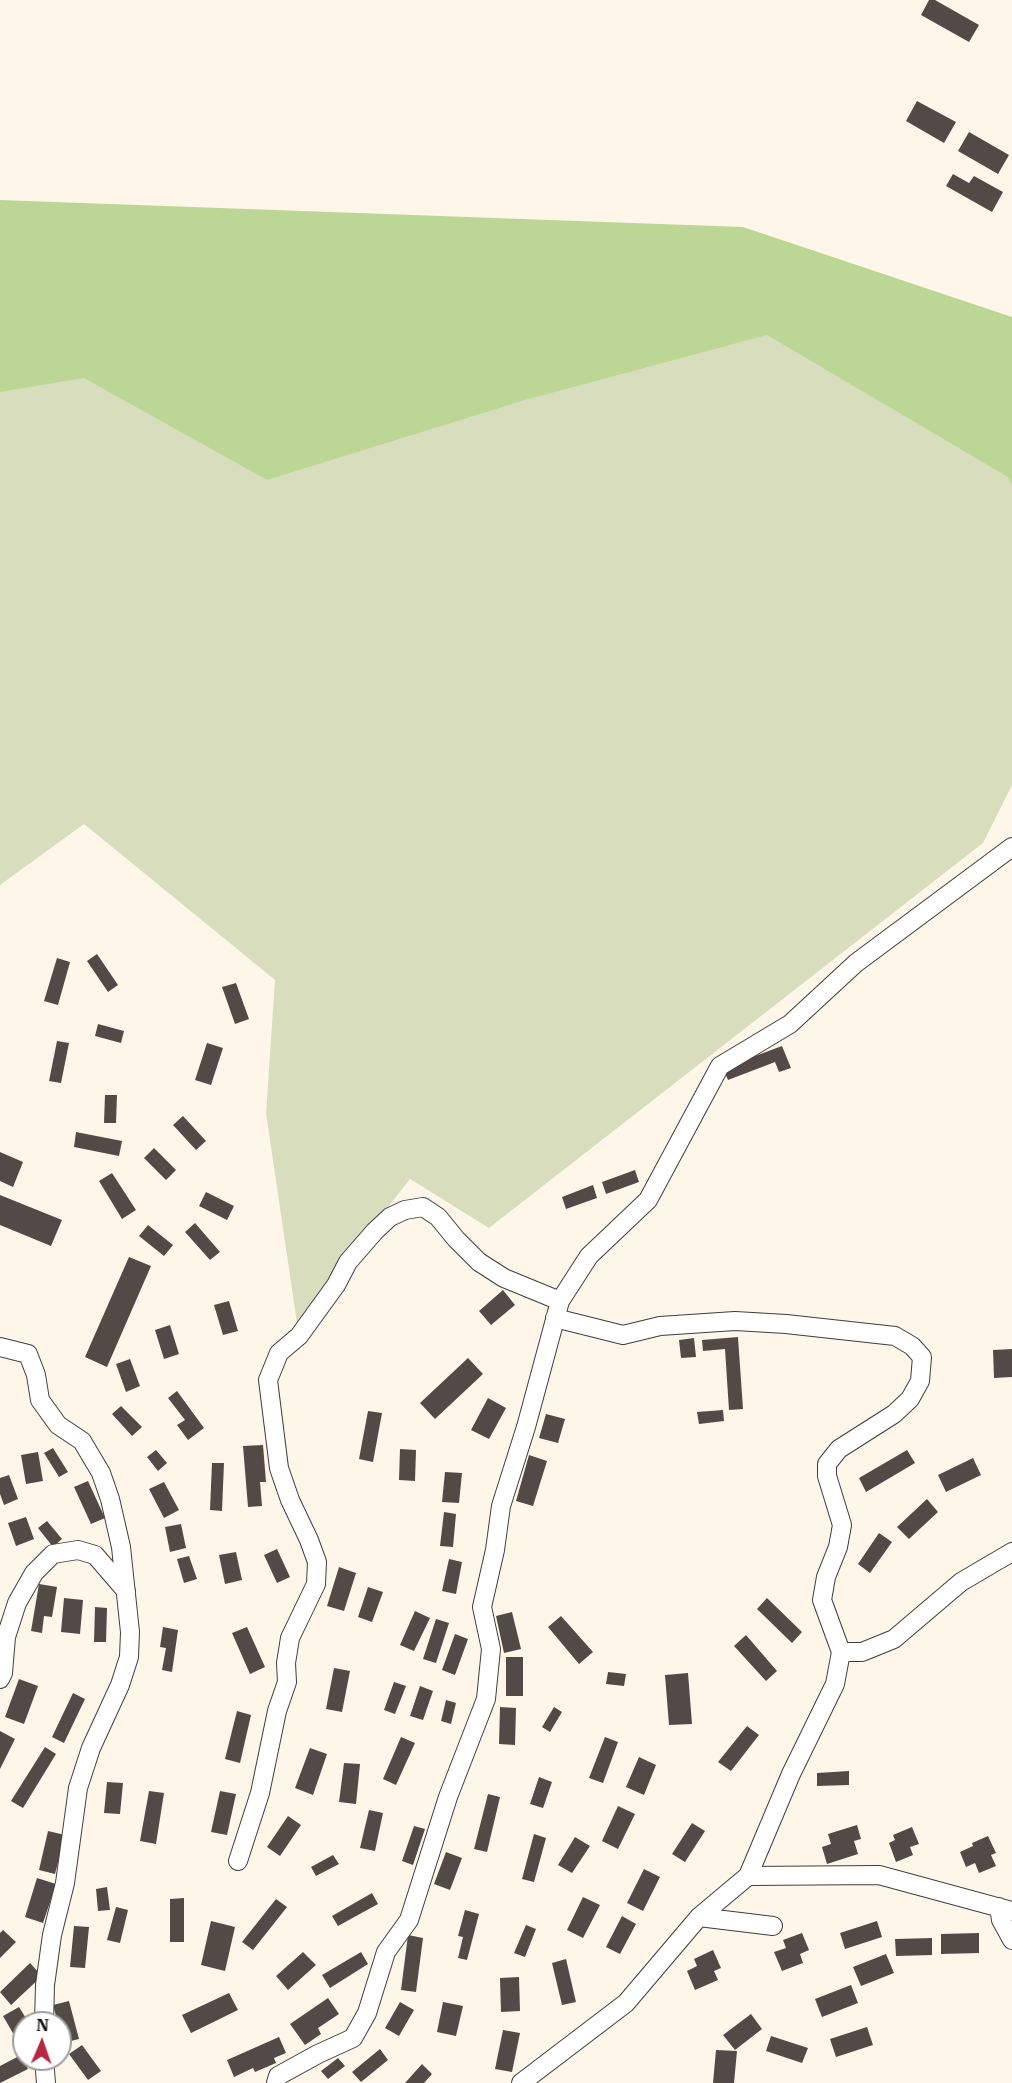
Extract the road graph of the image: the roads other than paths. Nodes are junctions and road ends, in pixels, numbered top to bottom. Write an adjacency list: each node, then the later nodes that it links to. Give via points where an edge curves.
1 (1012, 847): 2 (street, via 856,963 790,1024 720,1066 648,1200 589,1256)
2 (558, 1310): 6 (street, via 623,1335 660,1326 735,1321 895,1336 922,1357 920,1381 910,1399 894,1414 839,1449 827,1464 842,1525 822,1600); 8 (street, via 478,1262 438,1217 423,1207 390,1217 375,1231 348,1262 299,1336 279,1353 268,1380 279,1468 317,1562 316,1584 290,1638 287,1682 260,1792); 15 (street, via 501,1506 482,1607 491,1649 486,1699 448,1797 409,1920 386,1952 366,2013 353,2038 278,2076)
3 (0, 1347): 5 (street, via 28,1354 40,1400 58,1425 82,1442 101,1473 121,1547)
4 (1012, 1552): 6 (street, via 961,1582 894,1639 862,1652)
5 (126, 1591): 7 (street, via 95,1555 78,1550 53,1554 34,1573 17,1603 6,1637); 14 (street, via 129,1657 78,1788 65,1883 52,1935)
6 (841, 1652): 9 (street, via 835,1684)
7 (0, 1679)
8 (238, 1861)
9 (748, 1876): 10 (street, via 879,1875); 11 (street)
10 (1006, 1909): 13 (street, via 1000,1920)
11 (699, 1917): 12 (street); 16 (street, via 626,2003)
12 (773, 1926)
13 (1012, 1940)
14 (44, 2011)
15 (276, 2083)
16 (521, 2083)

